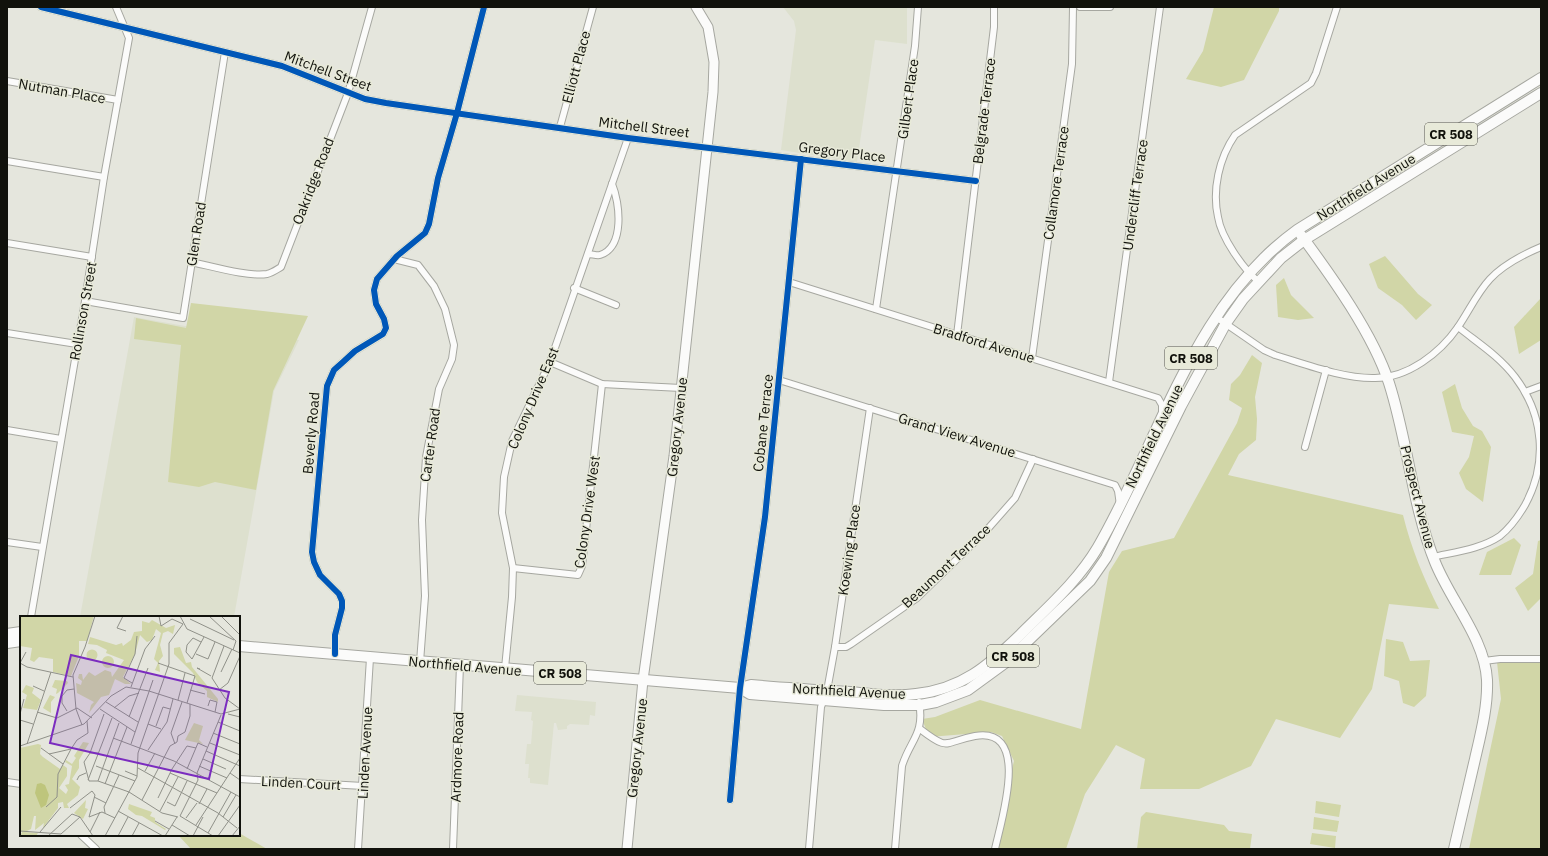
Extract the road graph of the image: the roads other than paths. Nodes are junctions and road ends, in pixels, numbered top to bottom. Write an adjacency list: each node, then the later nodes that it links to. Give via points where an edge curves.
1 (42, 7): 14 (street, Mitchell Street)
2 (116, 7): 14 (street, Rollinson Street)
3 (372, 7): 18 (street, Oakridge Road)
4 (484, 7): 21 (street, Beverly Road)
5 (592, 7): 22 (street, Elliott Place)
6 (696, 7): 24 (main road, Gregory Avenue, via 708,27 714,62)
7 (918, 7): 27 (street, Gilbert Place)
8 (994, 7): 29 (street, Belgrade Terrace, via 994,27)
9 (1073, 7): 52 (street, Collamore Terrace, via 1072,64)
10 (1080, 7): 11 (street)
11 (1110, 7)
12 (1160, 7): 57 (street, Undercliff Terrace)
13 (1337, 7): 39 (street, via 1311,83 1235,135 1229,142 1219,171 1216,195 1218,219)
14 (125, 28): 15 (street, Mitchell Street); 20 (street, Rollinson Street, via 129,38)
15 (225, 52): 18 (street, Mitchell Street, via 282,66); 38 (street, Glen Road)
16 (1541, 78): 31 (main road, Northfield Avenue / CR 508)
17 (7, 81): 20 (street, Nutman Place)
18 (348, 93): 21 (street, Mitchell Street, via 365,99); 38 (street, Oakridge Road, via 281,266 266,274)
19 (1541, 93): 32 (main road, Northfield Avenue / CR 508)
20 (118, 100): 28 (street, Rollinson Street)
21 (457, 114): 22 (street, Mitchell Street); 37 (street, Beverly Road, via 438,178 429,224 424,233)
22 (560, 128): 23 (street, Mitchell Street)
23 (628, 138): 24 (street, Mitchell Street); 30 (street, Colony Drive East)
24 (706, 147): 25 (street, Gregory Place); 60 (main road, Gregory Avenue)
25 (801, 159): 27 (street, Gregory Place); 40 (street, Cobane Terrace)
26 (7, 161): 28 (street)
27 (897, 171): 29 (street, Gregory Place); 45 (street, Gilbert Place)
28 (104, 177): 36 (street, Rollinson Street)
29 (976, 181): 50 (street, Belgrade Terrace)
30 (612, 184): 35 (street, Colony Drive East); 35 (street, via 618,198 616,238 610,249 600,255)
31 (1297, 230): 32 (main road, Prospect Avenue); 39 (main road, Northfield Avenue / CR 508, via 1274,247)
32 (1304, 240): 41 (main road, Northfield Avenue / CR 508, via 1281,258); 55 (main road, Prospect Avenue, via 1338,289 1374,348)
33 (7, 243): 36 (street)
34 (1541, 247): 48 (street, via 1512,260 1500,269 1481,290)
35 (588, 254): 42 (street, Colony Drive East)
36 (92, 257): 43 (street, Rollinson Street)
37 (394, 259): 85 (street, Beverly Road, via 376,279 374,290 376,304 386,328 383,334 355,352 334,370 325,396 312,552 318,571 342,600 335,635); 88 (street, Carter Road, via 418,265 434,286 445,309 454,345 452,359 439,389 426,457 422,520 424,596)
38 (191, 262): 43 (street, Glen Road, via 183,318)
39 (1248, 273): 41 (street); 46 (main road, Northfield Avenue / CR 508)
40 (789, 282): 45 (street, Bradford Avenue); 56 (street, Cobane Terrace)
41 (1259, 282): 47 (main road, Northfield Avenue / CR 508)
42 (574, 288): 44 (street); 53 (street, Colony Drive East)
43 (86, 301): 51 (street, Rollinson Street)
44 (616, 305)
45 (876, 309): 50 (street, Bradford Avenue)
46 (1216, 317): 47 (street); 62 (main road, Northfield Avenue / CR 508, via 1192,355)
47 (1226, 323): 54 (street, via 1268,353); 63 (main road, Northfield Avenue / CR 508)
48 (1458, 327): 55 (street, via 1440,348 1428,357 1404,372); 61 (street, via 1504,364)
49 (7, 333): 51 (street)
50 (957, 335): 52 (street, Bradford Avenue)
51 (77, 344): 67 (street, Rollinson Street)
52 (1032, 358): 57 (street, Bradford Avenue)
53 (550, 362): 58 (street); 75 (street, Colony Drive East, via 512,442 504,477 502,513)
54 (1326, 370): 55 (street, via 1370,378); 68 (street)
55 (1387, 376): 74 (main road, Prospect Avenue, via 1422,522)
56 (779, 380): 64 (street, Grand View Avenue); 93 (street, Cobane Terrace, via 765,517)
57 (1109, 382): 65 (street, Bradford Avenue, via 1158,398 1162,405)
58 (602, 384): 60 (street); 75 (street, Colony Drive West, via 582,566 578,575)
59 (1541, 386): 61 (street)
60 (681, 388): 92 (main road, Gregory Avenue)
61 (1525, 392): 74 (street, via 1536,421 1540,447 1540,468 1530,497 1515,521 1499,536 1469,548)
62 (1171, 402): 63 (main road); 65 (main road, Northfield Avenue / CR 508)
63 (1181, 406): 70 (main road, Northfield Avenue / CR 508)
64 (870, 408): 69 (street, Grand View Avenue); 84 (street, Koewing Place)
65 (1163, 418): 70 (main road, Northfield Avenue / CR 508)
66 (7, 430): 67 (street)
67 (61, 439): 73 (street, Rollinson Street)
68 (1305, 447)
69 (1033, 459): 71 (street, Grand View Avenue, via 1115,485); 84 (street, Beaumont Terrace, via 1015,498 985,532 917,598 846,647)
70 (1133, 491): 71 (main road, Northfield Avenue / CR 508); 96 (main road, Northfield Avenue / CR 508, via 1106,558 1090,581 1071,601 982,681 952,696)
71 (1120, 505): 94 (main road, Northfield Avenue / CR 508, via 1098,547 1069,587 993,661 964,681)
72 (7, 542): 73 (street)
73 (42, 547): 76 (street, Rollinson Street)
74 (1433, 557): 89 (main road, Prospect Avenue)
75 (513, 568): 91 (street, Colony Drive East)
76 (31, 616)
77 (7, 630): 78 (main road)
78 (20, 631)
79 (20, 631): 80 (main road)
80 (7, 634)
81 (20, 641): 82 (main road)
82 (7, 643)
83 (240, 646): 85 (main road, Northfield Avenue / CR 508)
84 (835, 647): 95 (street, Koewing Place)
85 (335, 654): 86 (main road, Northfield Avenue / CR 508)
86 (370, 658): 88 (main road, Northfield Avenue / CR 508); 101 (street, Linden Avenue)
87 (1541, 660): 89 (street, via 1500,659)
88 (420, 662): 90 (main road, Northfield Avenue / CR 508)
89 (1484, 662): 111 (main road, Prospect Avenue, via 1487,686 1484,717)
90 (460, 665): 91 (main road, Northfield Avenue / CR 508); 106 (street, Ardmore Road)
91 (505, 668): 92 (main road, Northfield Avenue / CR 508)
92 (643, 680): 93 (main road, Northfield Avenue / CR 508); 107 (main road, Gregory Avenue)
93 (740, 688): 95 (main road, Northfield Avenue / CR 508, via 750,694); 102 (street, Cobane Terrace)
94 (917, 694): 95 (main road, Northfield Avenue / CR 508); 96 (street)
95 (826, 696): 96 (main road, Northfield Avenue / CR 508, via 884,705); 108 (street, Koewing Place, via 821,707)
96 (920, 705): 97 (street)
97 (920, 729): 109 (street, via 902,766); 110 (street, via 944,744 986,735 998,739 1003,744 1009,760 1008,788)
98 (240, 779): 101 (street, Linden Court)
99 (7, 782): 100 (street)
100 (20, 784)
101 (363, 786): 105 (street, Linden Avenue)
102 (730, 800)
103 (82, 836): 104 (street)
104 (96, 849)
105 (358, 849)
106 (453, 849)
107 (627, 849)
108 (809, 849)
109 (894, 849)
110 (995, 849)
111 (1454, 849)

